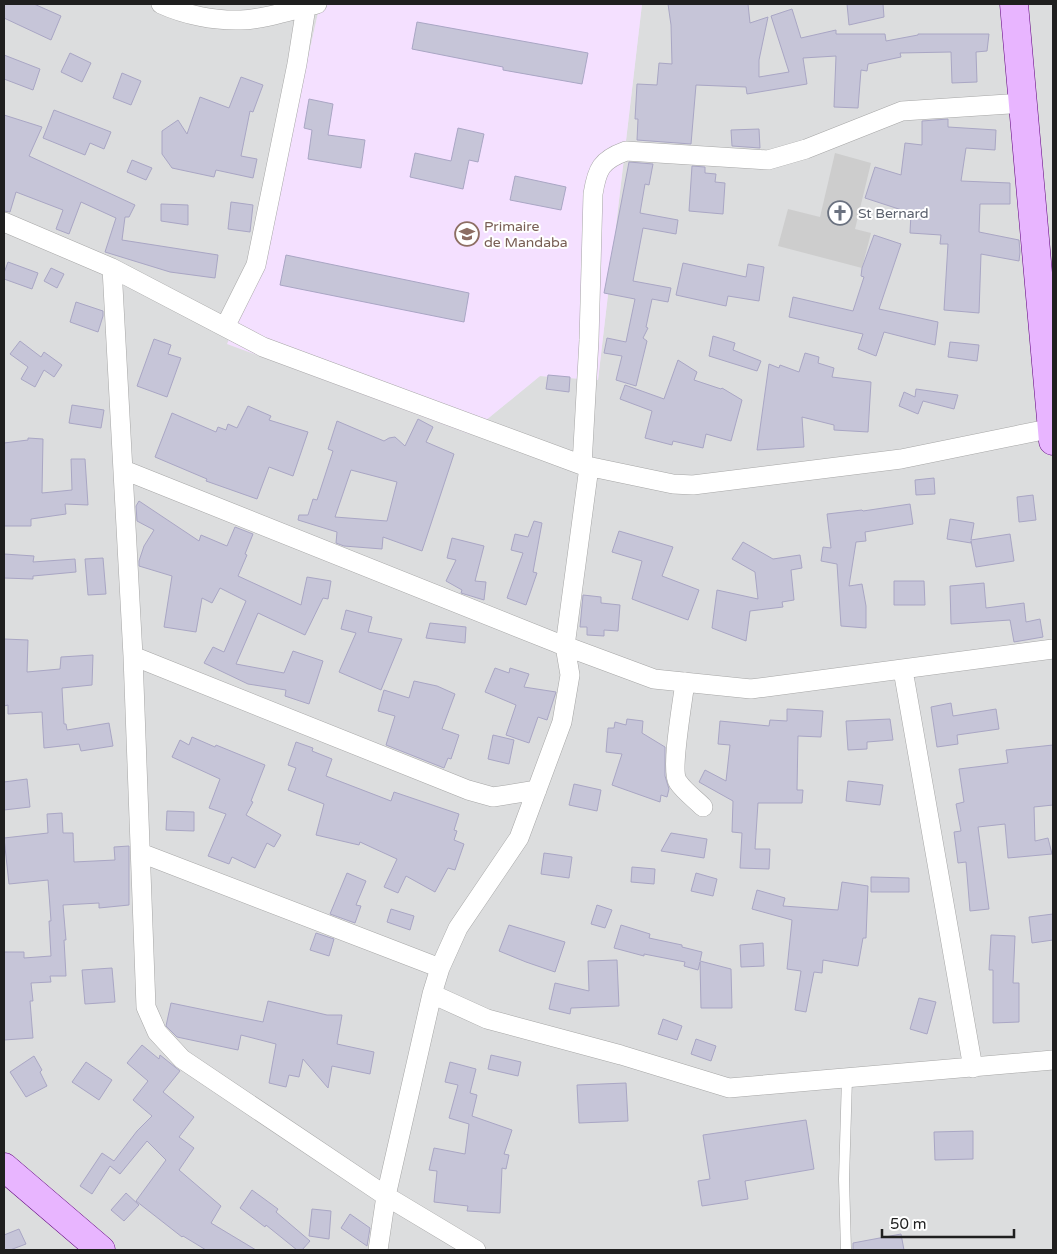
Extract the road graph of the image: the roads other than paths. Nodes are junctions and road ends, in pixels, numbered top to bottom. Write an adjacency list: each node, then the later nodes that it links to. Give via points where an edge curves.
1 (161, 4): 3 (street, via 206,17 241,20)
2 (1014, 4): 4 (street)
3 (312, 5): 7 (street, via 256,265)
4 (1024, 103): 8 (street); 9 (street, via 902,111 806,149 768,160 626,152 602,164 596,175 593,194)
5 (4, 222): 6 (street)
6 (112, 268): 7 (street); 10 (street)
7 (224, 327): 9 (street, via 264,347)
8 (1053, 432): 9 (street, via 901,459 693,485 673,484)
9 (586, 466): 11 (street)
10 (124, 470): 11 (street); 13 (street)
11 (565, 646): 15 (street, via 654,679); 16 (street, via 570,675 562,722)
12 (1053, 649): 14 (street)
13 (132, 656): 16 (street, via 468,790 493,797); 18 (street)
14 (903, 670): 15 (street, via 751,689); 22 (street)
15 (685, 682): 17 (street, via 676,776 679,784)
16 (537, 790): 19 (street, via 519,838 458,928)
17 (703, 807)
18 (140, 853): 19 (street); 25 (street, via 146,1007 157,1032 182,1059)
19 (440, 968): 20 (street)
20 (432, 994): 23 (street, via 487,1019 728,1088); 25 (street)
21 (1053, 1060): 22 (street)
22 (973, 1068): 23 (street)
23 (847, 1078): 29 (lane)
24 (4, 1168): 26 (street)
25 (386, 1196): 27 (street); 28 (street)
26 (100, 1250)
27 (378, 1250)
28 (476, 1250)
29 (846, 1250)

